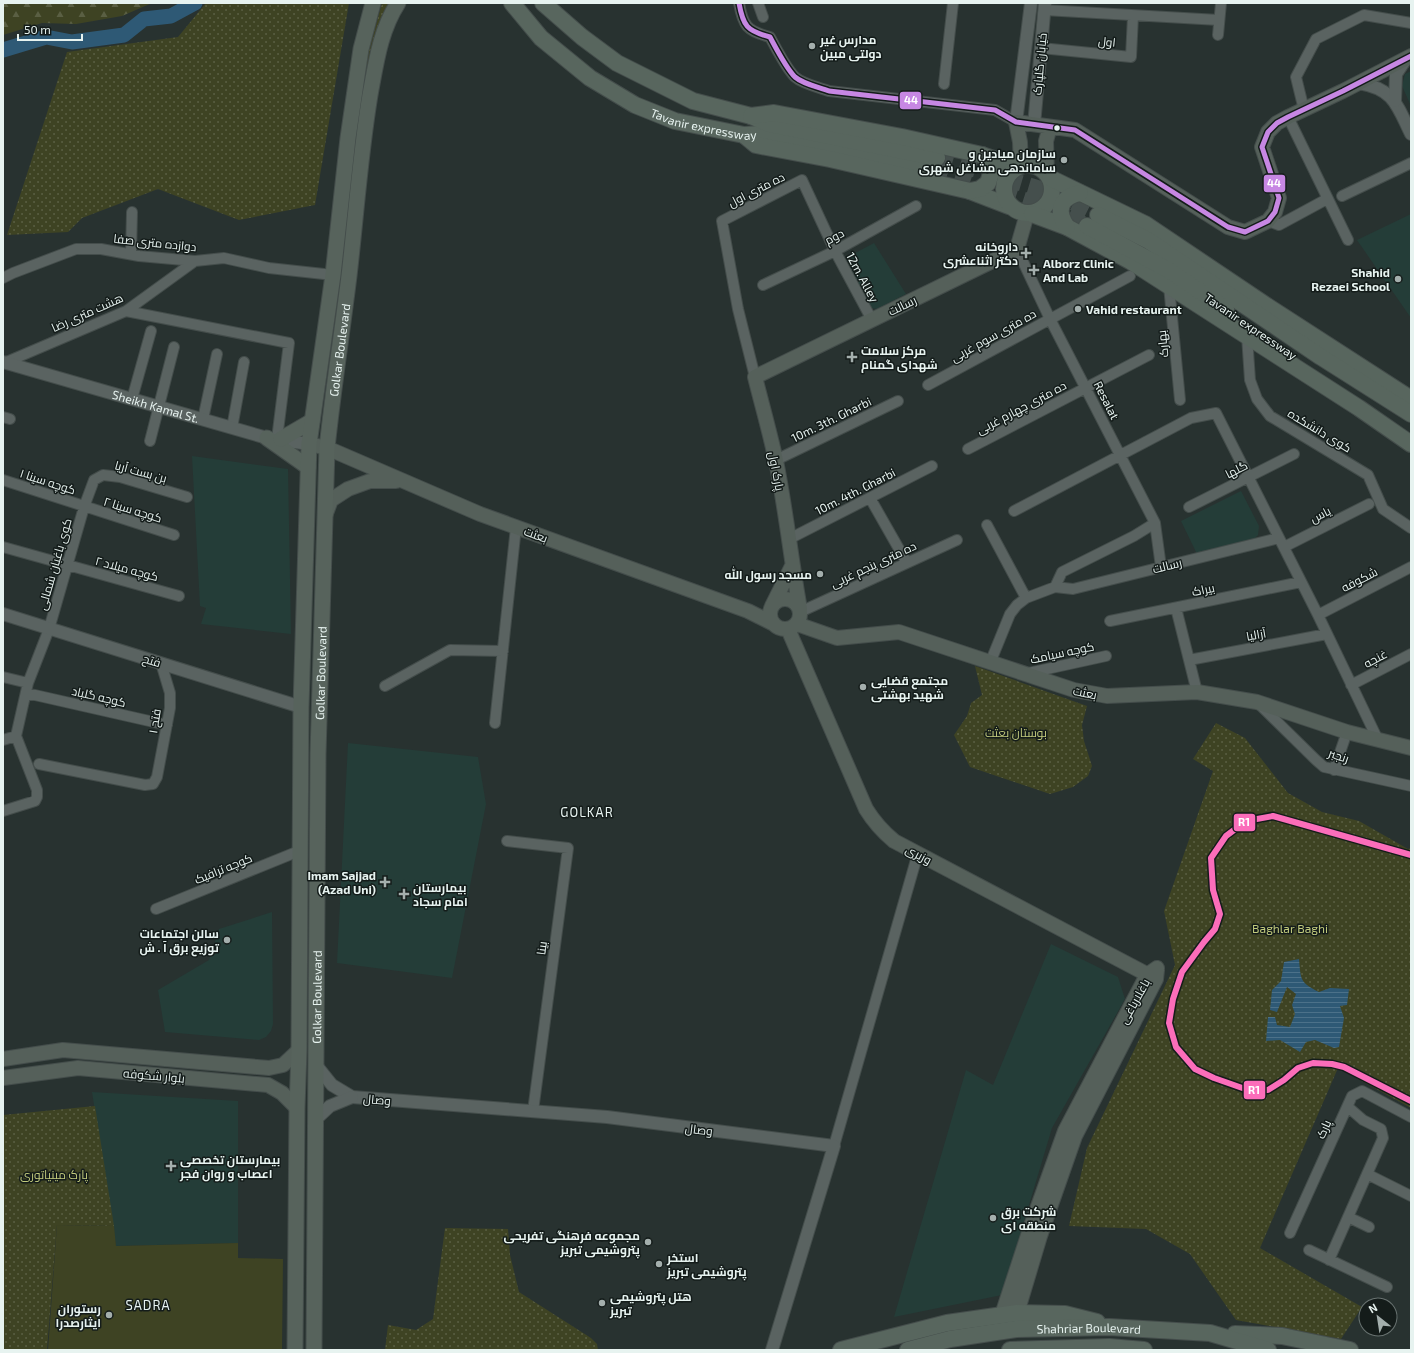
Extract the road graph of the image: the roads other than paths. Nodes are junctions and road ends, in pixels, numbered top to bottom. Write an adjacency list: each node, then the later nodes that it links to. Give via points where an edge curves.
1 (373, 3): 29 (main road, Golkar Boulevard, via 361,49)
2 (398, 3): 29 (main road, Golkar Boulevard, via 379,47)
3 (512, 3): 28 (highway, Tavanir expressway, via 540,38 590,78 635,105 675,121)
4 (544, 3): 22 (highway, Tavanir expressway, via 582,37 617,63 693,101)
5 (739, 3): 24 (street, via 742,18 747,26 757,34 770,37 795,77 810,84 829,91 995,110)
6 (758, 3): 12 (street)
7 (953, 3): 19 (street)
8 (1031, 3): 24 (street, خیابان گلپارک)
9 (1221, 3): 13 (street)
10 (1044, 6): 11 (street); 16 (street, خیابان گلپارک)
11 (1133, 16): 13 (street); 16 (street, اول, via 1131,57)
12 (763, 17)
13 (1219, 20): 15 (street)
14 (1411, 23): 21 (street, via 1364,15 1316,39 1296,77)
15 (1218, 35)
16 (1041, 48): 25 (street, خیابان گلپارک)
17 (1408, 57): 18 (main road); 20 (street, via 1396,74)
18 (1359, 83): 20 (street, via 1372,85); 21 (main road)
19 (944, 84)
20 (1394, 100): 27 (street)
21 (1304, 110): 23 (main road)
22 (751, 116): 28 (highway, Tavanir expressway, via 769,124 934,164 768,135); 30 (highway, via 774,113)
23 (1288, 117): 38 (street); 43 (main road, via 1268,132 1262,147 1279,198 1275,212)
24 (1016, 122): 25 (main road); 32 (main road, via 1020,142)
25 (1034, 125): 26 (main road)
26 (1050, 127): 33 (main road, via 1046,141); 43 (main road, via 1075,130 1228,227 1245,232)
27 (1411, 134)
28 (744, 135): 35 (highway, via 756,145)
29 (355, 139): 50 (main road, Golkar Boulevard); 82 (main road, Golkar Boulevard, via 349,276)
30 (982, 155): 32 (highway); 35 (highway, via 990,164 988,183 980,189)
31 (1411, 164): 37 (street)
32 (1019, 167): 33 (highway, via 1032,165); 40 (highway, via 1010,172 1003,185 1003,193)
33 (1048, 176): 36 (highway); 42 (highway, via 1052,186 1050,200 1039,211)
34 (802, 180): 47 (street, 12m. Alley); 65 (street, ده متری اول, via 722,221 738,309)
35 (970, 191): 40 (highway)
36 (1080, 192): 44 (highway, via 1064,201 1060,210); 69 (highway, via 1145,224)
37 (1342, 196)
38 (1327, 199): 43 (street, via 1279,225); 45 (street)
39 (916, 206): 47 (street, دوم)
40 (1009, 206): 42 (highway)
41 (132, 212): 48 (street)
42 (1030, 214): 44 (highway); 46 (main road)
43 (1268, 221)
44 (1067, 227): 54 (highway, via 1130,261)
45 (1348, 240)
46 (1017, 249): 56 (street, Resalat); 57 (main road, رسالت)
47 (835, 251): 53 (street, دوم); 57 (street, 12m. Alley)
48 (131, 254): 49 (street, دوازده متری صفا); 52 (street, دوازده متری صفا, via 101,249 76,249)
49 (195, 261): 50 (street, دوازده متری صفا, via 224,258 269,268); 55 (street, هشت متری رضا)
50 (333, 275): 75 (main road, Golkar Boulevard)
51 (1130, 276): 56 (street, ده متری سوم غربی)
52 (3, 278)
53 (762, 285)
54 (1169, 286): 59 (highway); 70 (street, بهارک)
55 (126, 311): 63 (street, هشت متری رضا); 78 (street, via 289,343)
56 (1050, 318): 66 (street, ده متری سوم غربی); 67 (street, Resalat)
57 (872, 320): 65 (main road, رسالت)
58 (150, 331): 68 (street)
59 (1247, 336): 81 (highway); 102 (street, کوی دانشکده, via 1250,380 1257,399 1270,416 1368,475 1383,509)
60 (174, 347): 72 (street)
61 (217, 354): 74 (street)
62 (1149, 355): 67 (street, ده متری چهارم غربی)
63 (4, 362): 68 (street, Sheikh Kamal St.)
64 (244, 362): 76 (street)
65 (755, 377): 86 (main road, پارک اول)
66 (928, 385)
67 (1086, 388): 83 (street, ده متری چهارم غربی); 85 (street, Resalat)
68 (132, 399): 72 (street, Sheikh Kamal St.)
69 (1411, 399)
70 (1180, 400)
71 (898, 401): 86 (street, 10m. 3th. Gharbi)
72 (158, 406): 74 (street, Sheikh Kamal St.); 79 (street)
73 (1411, 414): 77 (highway, Tavanir expressway, via 1321,357 1149,241 1092,220)
74 (203, 419): 76 (street, Sheikh Kamal St.)
75 (312, 421): 78 (main road); 80 (main road, Golkar Boulevard)
76 (232, 428): 78 (street, Sheikh Kamal St.)
77 (1411, 432)
78 (275, 439): 80 (street, Sheikh Kamal St.); 88 (main road)
79 (150, 441)
80 (309, 444): 82 (main road, بعثت); 88 (main road, Golkar Boulevard)
81 (1411, 444)
82 (327, 448): 91 (main road, بعثت); 98 (main road, Golkar Boulevard)
83 (968, 449)
84 (1294, 454): 89 (street, گلها)
85 (1120, 456): 89 (street, via 1191,418 1216,413); 97 (street); 99 (street, Resalat)
86 (776, 460): 104 (main road, پارک اول)
87 (932, 466): 93 (street, 10m. 4th. Gharbi)
88 (308, 467): 141 (main road, Golkar Boulevard)
89 (1248, 477): 96 (street, گلها); 106 (street)
90 (3, 480): 95 (street, کوچه سینا ۱)
91 (402, 481): 98 (main road, via 370,481 348,489 331,500); 101 (main road, بعثت)
92 (187, 497): 95 (street, بن بست آریا, via 120,477 103,475 94,480)
93 (870, 498): 104 (street, 10m. 4th. Gharbi); 108 (street)
94 (1369, 504): 106 (street, یاس)
95 (84, 507): 103 (street, کوچه سینا ۲); 109 (street, کوی باغبان شمالی)
96 (1189, 507)
97 (1014, 511)
98 (325, 516): 160 (main road, Golkar Boulevard, via 318,754)
99 (1155, 523): 111 (street, Resalat); 114 (street, via 1062,572)
100 (986, 525): 116 (street)
101 (516, 527): 119 (main road, بعثت); 127 (street)
102 (1411, 528)
103 (174, 535)
104 (789, 539): 110 (main road, پارک اول)
105 (956, 540): 108 (street, ده متری پنجم غربی)
106 (1282, 542): 111 (street, رسالت); 113 (street)
107 (3, 547): 109 (street, کوچه میلاد ۲)
108 (907, 563): 122 (street, ده متری پنجم غربی)
109 (68, 565): 115 (street, کوچه میلاد ۲); 125 (street, کوی باغبان شمالی)
110 (792, 566): 117 (main road); 122 (main road, وزیری)
111 (1162, 566): 114 (street, رسالت, via 1073,589)
112 (1411, 567): 121 (street, شکوفه)
113 (1302, 582): 118 (street, بیراک); 121 (street)
114 (1055, 587): 116 (street)
115 (179, 596)
116 (1026, 598): 132 (street, via 1010,614)
117 (772, 606): 119 (main road); 122 (main road, via 780,600 794,601); 124 (main road, via 770,615)
118 (1176, 608): 123 (street, بیراک); 130 (street)
119 (748, 611): 124 (main road, بعثت)
120 (3, 614): 125 (street, فتح)
121 (1318, 615): 126 (street)
122 (796, 618): 124 (main road, via 778,627); 132 (main road, بعثت, via 837,638 899,632); 155 (main road, وزیری, via 866,809 882,831 894,841)
123 (1110, 621)
124 (774, 624)
125 (50, 629): 131 (street, فتح); 135 (street, کوی باغبان شمالی)
126 (1327, 634): 130 (street, آزالیا); 136 (street)
127 (503, 652): 137 (street, via 450,650); 142 (street)
128 (1411, 654): 136 (street, غنچه)
129 (1106, 656): 133 (street, کوچه سیامک)
130 (1189, 660): 138 (street)
131 (161, 663): 141 (street, فتح); 143 (street, فتح ۱, via 170,693)
132 (990, 663): 133 (main road, بعثت)
133 (1024, 674): 138 (main road, بعثت, via 1074,690 1107,696)
134 (3, 677): 135 (street)
135 (28, 683): 139 (street, کوی باغبان شمالی)
136 (1351, 685): 147 (street)
137 (385, 686)
138 (1197, 692): 140 (main road, بعثت)
139 (26, 693): 143 (street, کوچه گلباد); 145 (street, کوی باغبان شمالی)
140 (1257, 702): 144 (main road, بعثت); 150 (street, رنجبر, via 1316,760 1324,767)
141 (301, 707): 154 (main road, Golkar Boulevard)
142 (495, 724)
143 (167, 725): 149 (street, فتح ۱, via 157,776 153,784 145,786)
144 (1347, 732): 147 (main road, بعثت); 150 (street)
145 (16, 736): 146 (street); 152 (street, via 37,790 37,797 34,801)
146 (3, 740)
147 (1378, 740): 148 (main road, بعثت)
148 (1409, 746)
149 (39, 764)
150 (1334, 770): 151 (street, رنجبر)
151 (1411, 786)
152 (3, 811)
153 (507, 841): 167 (street, بینا, via 568,848)
154 (299, 851): 156 (street, کوچه ترافیک); 158 (main road, Golkar Boulevard)
155 (918, 853): 157 (main road, وزیری); 170 (street)
156 (156, 909)
157 (1152, 977): 179 (main road, باغلارباغی, via 1070,1134 1040,1236)
158 (299, 1050): 161 (main road, بلوار شکوفه, via 284,1065); 166 (main road, Golkar Boulevard)
159 (3, 1059): 161 (main road, بلوار شکوفه, via 64,1050)
160 (316, 1065): 164 (street, via 332,1085); 169 (main road, Golkar Boulevard)
161 (269, 1068): 163 (main road, via 274,1077)
162 (3, 1078): 163 (main road, بلوار شکوفه, via 78,1068)
163 (268, 1084): 166 (main road, بلوار شکوفه)
164 (352, 1097): 167 (street, وصال); 169 (street, via 330,1106)
165 (1348, 1106): 168 (street, پارک, via 1352,1096 1362,1091); 171 (street, via 1363,1120 1381,1129 1383,1138); 175 (street, پارک)
166 (297, 1108): 182 (main road, Golkar Boulevard)
167 (533, 1111): 170 (street, وصال, via 607,1117)
168 (1411, 1117)
169 (315, 1120): 183 (main road, Golkar Boulevard)
170 (834, 1146): 184 (street)
171 (1367, 1174): 172 (street); 173 (street)
172 (1411, 1196)
173 (1348, 1217): 174 (street); 177 (street)
174 (1369, 1227)
175 (1290, 1233)
176 (1309, 1250): 177 (street)
177 (1329, 1260): 178 (street)
178 (1387, 1287)
179 (1009, 1314): 180 (highway, via 1065,1314); 185 (highway, via 947,1323)
180 (1109, 1327): 181 (highway, Shahriar Boulevard); 186 (highway, Shahriar Boulevard, via 1016,1329 950,1339)
181 (1210, 1333): 189 (highway, Shahriar Boulevard); 190 (highway, via 1282,1336)
182 (295, 1350)
183 (314, 1350)
184 (772, 1350)
185 (841, 1350)
186 (908, 1350)
187 (1010, 1350): 188 (highway, via 1109,1347)
188 (1144, 1350)
189 (1268, 1350)
190 (1350, 1350)

